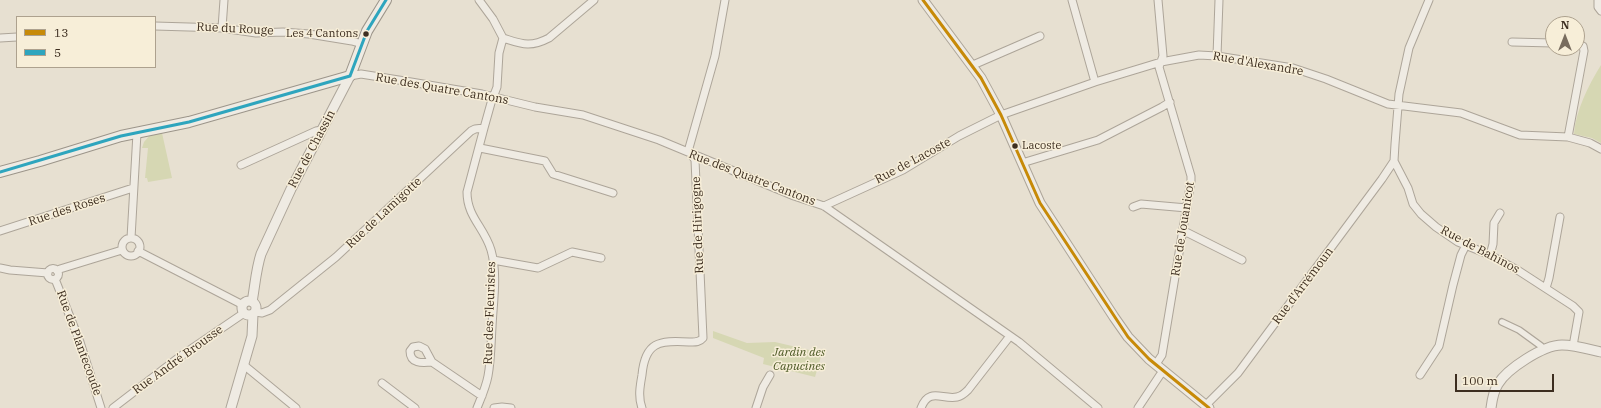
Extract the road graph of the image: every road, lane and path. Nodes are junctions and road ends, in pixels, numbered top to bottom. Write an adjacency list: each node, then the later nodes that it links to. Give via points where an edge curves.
1 (224, 0): 16 (street)
2 (386, 0): 23 (main road, Rue de Chassin)
3 (479, 0): 20 (street)
4 (582, 0): 13 (street)
5 (594, 0): 13 (street)
6 (725, 0): 40 (street, Rue de Hirigogne, via 715,56 689,148)
7 (923, 0): 27 (street)
8 (1072, 0): 29 (street)
9 (1158, 0): 26 (street, Rue de Jouanicot, via 1163,56)
10 (1220, 0): 24 (street)
11 (1429, 0): 32 (street, via 1409,48)
12 (1598, 0): 14 (street)
13 (583, 8): 20 (street, via 541,42 528,45)
14 (1601, 11)
15 (156, 26): 16 (street, Rue du Rouge)
16 (222, 28): 23 (street, Rue du Rouge, via 256,33 309,34)
17 (1040, 36): 27 (street)
18 (0, 38): 19 (street)
19 (16, 38)
20 (503, 38): 30 (street, via 498,87)
21 (1512, 42): 22 (street)
22 (1545, 43)
23 (362, 44): 28 (main road, Rue de Chassin)
24 (1217, 56): 26 (street, Rue d'Alexandre, via 1199,55); 32 (street, Rue d'Alexandre, via 1293,68)
25 (1583, 56): 37 (street)
26 (1161, 62): 29 (street, Rue d'Alexandre); 31 (street, Rue de Jouanicot, via 1159,67)
27 (972, 65): 33 (street)
28 (350, 76): 30 (street, Rue des Quatre Cantons, via 361,74); 35 (street, Rue de Chassin); 36 (main road, via 189,122)
29 (1095, 82): 33 (street, Rue d'Alexandre)
30 (493, 97): 34 (street); 40 (street, Rue des Quatre Cantons, via 595,118)
31 (1170, 102): 42 (street, via 1098,140); 49 (street, Rue de Jouanicot, via 1191,176)
32 (1398, 106): 37 (street, Rue d'Alexandre, via 1461,113 1520,135); 41 (street)
33 (1001, 115): 42 (street); 47 (street, Rue de Lacoste, via 903,170)
34 (484, 128): 38 (street, Rue des Fleuristes); 67 (street, Rue de Lamigotte, via 471,131 336,257 270,310 262,313)
35 (322, 130): 43 (street, via 316,130); 67 (street, Rue de Chassin, via 261,254)
36 (137, 133): 44 (main road); 45 (street)
37 (1568, 137): 39 (street, Rue d'Alexandre)
38 (480, 148): 46 (street, via 545,162 553,174); 60 (street, Rue des Fleuristes, via 469,182 467,202 469,210 488,241)
39 (1601, 149)
40 (690, 153): 47 (street, Rue des Quatre Cantons); 90 (street, Rue de Hirigogne, via 696,160 703,336 701,341 697,342 665,342 650,349 643,361 639,397)
41 (1394, 161): 55 (street, Rue de Bahinos, via 1413,204 1421,214 1436,227); 82 (street, Rue d'Arrémoun, via 1238,373)
42 (1022, 163): 74 (street, via 1040,203 1114,318 1128,337)
43 (241, 164)
44 (0, 172)
45 (133, 188): 52 (street, Rue des Roses); 54 (street)
46 (613, 193)
47 (824, 206): 69 (street, Rue des Quatre Cantons)
48 (1133, 207): 49 (street, via 1141,204)
49 (1187, 208): 53 (street, Rue de Jouanicot)
50 (1500, 213): 58 (street, via 1494,223)
51 (1560, 217): 66 (street)
52 (0, 231)
53 (1184, 231): 61 (street); 74 (street, Rue de Jouanicot, via 1162,355)
54 (131, 238): 56 (street, via 124,240); 57 (street, via 139,244)
55 (1466, 245): 58 (street, Rue de Bahinos); 78 (street, via 1455,277 1439,346)
56 (122, 250): 57 (street, via 130,256); 63 (street)
57 (138, 251): 67 (street)
58 (1490, 255): 66 (street, Rue de Bahinos)
59 (601, 258): 60 (street, via 572,252 538,268)
60 (493, 260): 80 (street, Rue des Fleuristes, via 490,364)
61 (1242, 260)
62 (0, 268): 64 (street)
63 (57, 271): 64 (street, via 52,269); 65 (street)
64 (48, 273): 65 (street, via 50,278)
65 (55, 279): 83 (street, Rue de Plantecoude, via 80,342)
66 (1546, 288): 71 (street, Rue de Bahinos, via 1579,312)
67 (250, 309): 75 (street, Rue de Chassin, via 252,336); 84 (street, Rue André Brousse, via 178,358)
68 (1502, 322): 70 (street, via 1519,330)
69 (1010, 336): 92 (street, via 962,395 930,397); 93 (street, Rue des Quatre Cantons)
70 (1541, 346)
71 (1573, 346): 72 (street); 95 (street, via 1551,346 1524,360 1498,384)
72 (1601, 352)
73 (432, 362): 80 (street)
74 (1156, 364): 76 (street)
75 (245, 366): 85 (street, Rue de Chassin); 86 (street)
76 (1164, 371): 82 (street); 94 (street)
77 (770, 375): 91 (street)
78 (1420, 375)
79 (382, 383): 87 (street)
80 (482, 396): 81 (street, Rue des Fleuristes)
81 (479, 407)
82 (1207, 407)
83 (101, 408)
84 (113, 408)
85 (232, 408)
86 (296, 408)
87 (415, 408)
88 (494, 408): 89 (street)
89 (511, 408)
90 (642, 408)
91 (756, 408)
92 (921, 408)
93 (1098, 408)
94 (1138, 408)
95 (1491, 408)

